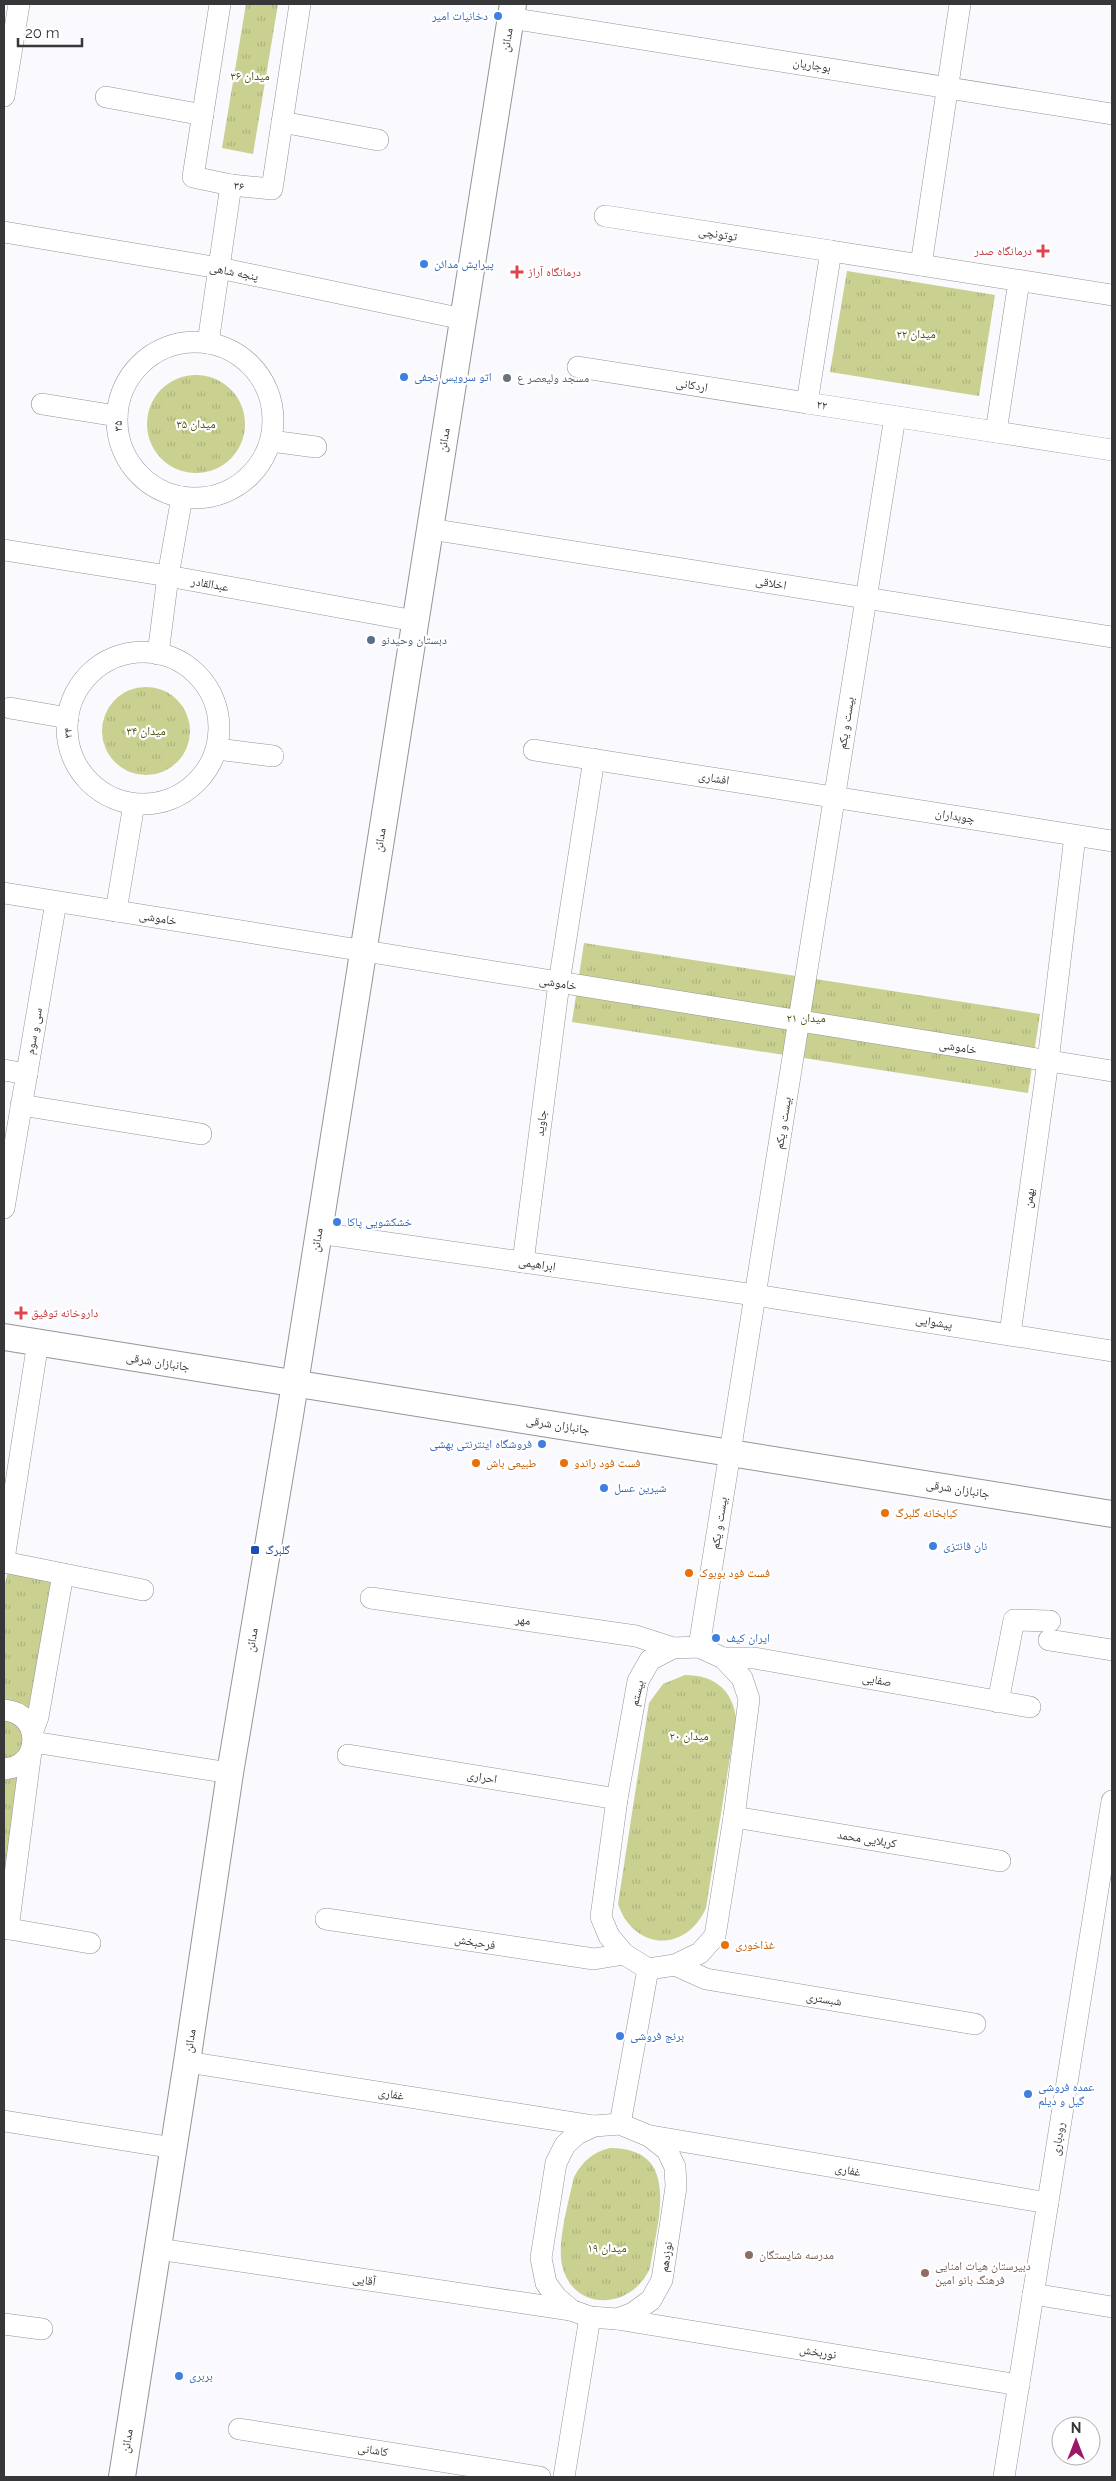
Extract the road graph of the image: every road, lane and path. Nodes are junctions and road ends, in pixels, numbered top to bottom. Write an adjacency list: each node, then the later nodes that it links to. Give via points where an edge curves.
1 (19, 4): 7 (street)
2 (220, 4): 10 (street, ۳۶)
3 (300, 4): 11 (street, ۳۶)
4 (960, 4): 6 (street)
5 (512, 11): 6 (street, بوجاریان); 21 (main road, مدائن)
6 (949, 86): 9 (street, بوجاریان); 17 (street)
7 (4, 96)
8 (106, 97): 10 (street)
9 (1112, 114)
10 (203, 115): 13 (street, ۳۶, via 193,177)
11 (282, 122): 12 (street); 13 (street, ۳۶, via 272,189)
12 (378, 140)
13 (231, 185): 18 (street)
14 (605, 216): 16 (street, توتونچی)
15 (4, 232): 18 (street, پنجه شاهی)
16 (831, 251): 17 (street); 24 (street, ۲۲)
17 (921, 265): 19 (street)
18 (219, 268): 21 (street, پنجه شاهی); 22 (street)
19 (1019, 281): 20 (street); 28 (street)
20 (1112, 295)
21 (463, 319): 33 (main road, مدائن)
22 (208, 343): 26 (street, ۳۵, via 182,343 157,352 137,368 123,390); 29 (street, ۳۵, via 233,352 253,368 263,382 274,415)
23 (578, 367): 24 (street, اردکانی)
24 (807, 403): 27 (street, ۲۲)
25 (42, 404): 26 (street)
26 (117, 416): 32 (street, ۳۵, via 119,438 128,459 142,477 160,490)
27 (895, 417): 28 (street, ۲۲); 36 (street, بیست و یکم)
28 (996, 432): 31 (street, ۲۲)
29 (271, 441): 30 (street); 32 (street, ۳۵, via 262,462 247,480 228,492 205,498)
30 (316, 447)
31 (1112, 450)
32 (182, 498): 35 (street)
33 (430, 529): 36 (street, اخلاقی); 37 (main road, مدائن)
34 (4, 550): 35 (street, عبدالقادر)
35 (168, 576): 37 (street, عبدالقادر); 39 (street)
36 (866, 598): 38 (street, اخلاقی); 46 (street, بیست و یکم)
37 (415, 621): 53 (main road, مدائن)
38 (1112, 638)
39 (158, 654): 41 (street, ۳۴, via 133,653 110,660 90,674 75,694); 42 (street, ۳۴, via 181,662 200,678 214,699 220,724)
40 (10, 708): 41 (street)
41 (68, 718): 47 (street, ۳۴, via 68,742 76,764 91,784 110,797)
42 (217, 748): 44 (street); 47 (street, ۳۴, via 208,768 188,789 155,804)
43 (534, 750): 45 (street, افشاری)
44 (273, 756)
45 (594, 760): 46 (street, افشاری); 54 (street)
46 (834, 797): 48 (street, چوبداران); 55 (street, بیست و یکم)
47 (134, 804): 52 (street)
48 (1075, 836): 49 (street, چوبداران); 56 (street)
49 (1112, 841)
50 (4, 893): 51 (street, خاموشی)
51 (56, 902): 52 (street, خاموشی); 59 (street, سی و سوم)
52 (116, 912): 53 (street, خاموشی)
53 (363, 952): 54 (street, خاموشی); 64 (main road, مدائن)
54 (559, 983): 55 (street, خاموشی); 65 (street, جاوید)
55 (799, 1021): 56 (street, خاموشی); 66 (street, بیست و یکم)
56 (1048, 1061): 58 (street, خاموشی); 67 (street, بهمن)
57 (4, 1070): 59 (street)
58 (1112, 1071)
59 (27, 1074): 60 (street, سی و سوم)
60 (21, 1105): 61 (street); 62 (street, سی و سوم)
61 (201, 1134)
62 (8, 1159): 63 (street, سی و سوم)
63 (4, 1208)
64 (318, 1233): 65 (street, ابراهیمی); 71 (main road, مدائن)
65 (523, 1262): 66 (street, ابراهیمی)
66 (755, 1295): 67 (street, پیشوایی); 72 (street, بیست و یکم)
67 (1010, 1334): 70 (street, پیشوایی)
68 (4, 1337): 69 (main road, جانبازان شرقی)
69 (38, 1342): 71 (main road, جانبازان شرقی); 74 (street)
70 (1112, 1351)
71 (294, 1383): 72 (main road, جانبازان شرقی); 88 (main road, مدائن)
72 (730, 1453): 73 (main road, جانبازان شرقی); 78 (street, بیست و یکم)
73 (1112, 1514)
74 (4, 1560): 75 (street)
75 (62, 1574): 76 (street); 85 (street)
76 (143, 1590)
77 (371, 1598): 79 (street, مهر, via 636,1636)
78 (699, 1647): 79 (street, بیستم); 81 (street, بیستم)
79 (673, 1648): 89 (street, بیستم, via 650,1660 638,1680)
80 (1112, 1650): 82 (street, via 1014,1620)
81 (723, 1658): 82 (street, صفایی, via 754,1658); 91 (street, بیستم, via 742,1678 749,1699)
82 (998, 1702): 83 (street, صفایی)
83 (1030, 1707)
84 (4, 1710): 85 (street, via 23,1717)
85 (32, 1742): 87 (street, via 25,1760); 88 (street); 94 (street)
86 (348, 1755): 89 (street, احراری)
87 (4, 1769)
88 (230, 1773): 100 (main road, مدائن)
89 (617, 1799): 96 (street, بیستم, via 601,1917 609,1936)
90 (1112, 1801): 106 (street, رودباری)
91 (734, 1817): 92 (street, کربلایی محمد); 97 (street, بیستم, via 715,1936 700,1954)
92 (1000, 1861)
93 (326, 1919): 96 (street, فرحبخش, via 594,1960)
94 (6, 1928): 95 (street)
95 (90, 1942)
96 (624, 1954): 98 (street, بیستم)
97 (675, 1965): 98 (street, بیستم); 99 (street, شبستری, via 706,1979)
98 (648, 1969): 102 (street)
99 (974, 2024)
100 (187, 2062): 103 (street, غفاری); 105 (main road, مدائن)
101 (4, 2121): 105 (street)
102 (620, 2124): 103 (street, نوزدهم); 104 (street, نوزدهم)
103 (594, 2126): 110 (street, نوزدهم, via 577,2134 565,2145 556,2163 541,2258 546,2283 556,2297)
104 (649, 2136): 106 (street, غفاری); 111 (street, نوزدهم, via 667,2150 675,2168 676,2187 662,2280 651,2300 633,2314)
105 (174, 2148): 107 (main road, مدائن)
106 (1048, 2204): 108 (street, رودباری)
107 (158, 2249): 110 (street, آقایی); 117 (main road, مدائن)
108 (1033, 2294): 109 (street); 114 (street, رودباری)
109 (1112, 2306)
110 (580, 2314): 111 (street, نوزدهم); 119 (street)
111 (617, 2319): 114 (street, نوربخش)
112 (4, 2324): 113 (street)
113 (42, 2329)
114 (1019, 2385): 120 (street, رودباری)
115 (239, 2429): 116 (street, کاشانی)
116 (507, 2474): 118 (street, کاشانی)
117 (122, 2477)
118 (540, 2477)
119 (564, 2477)
120 (1004, 2477)

